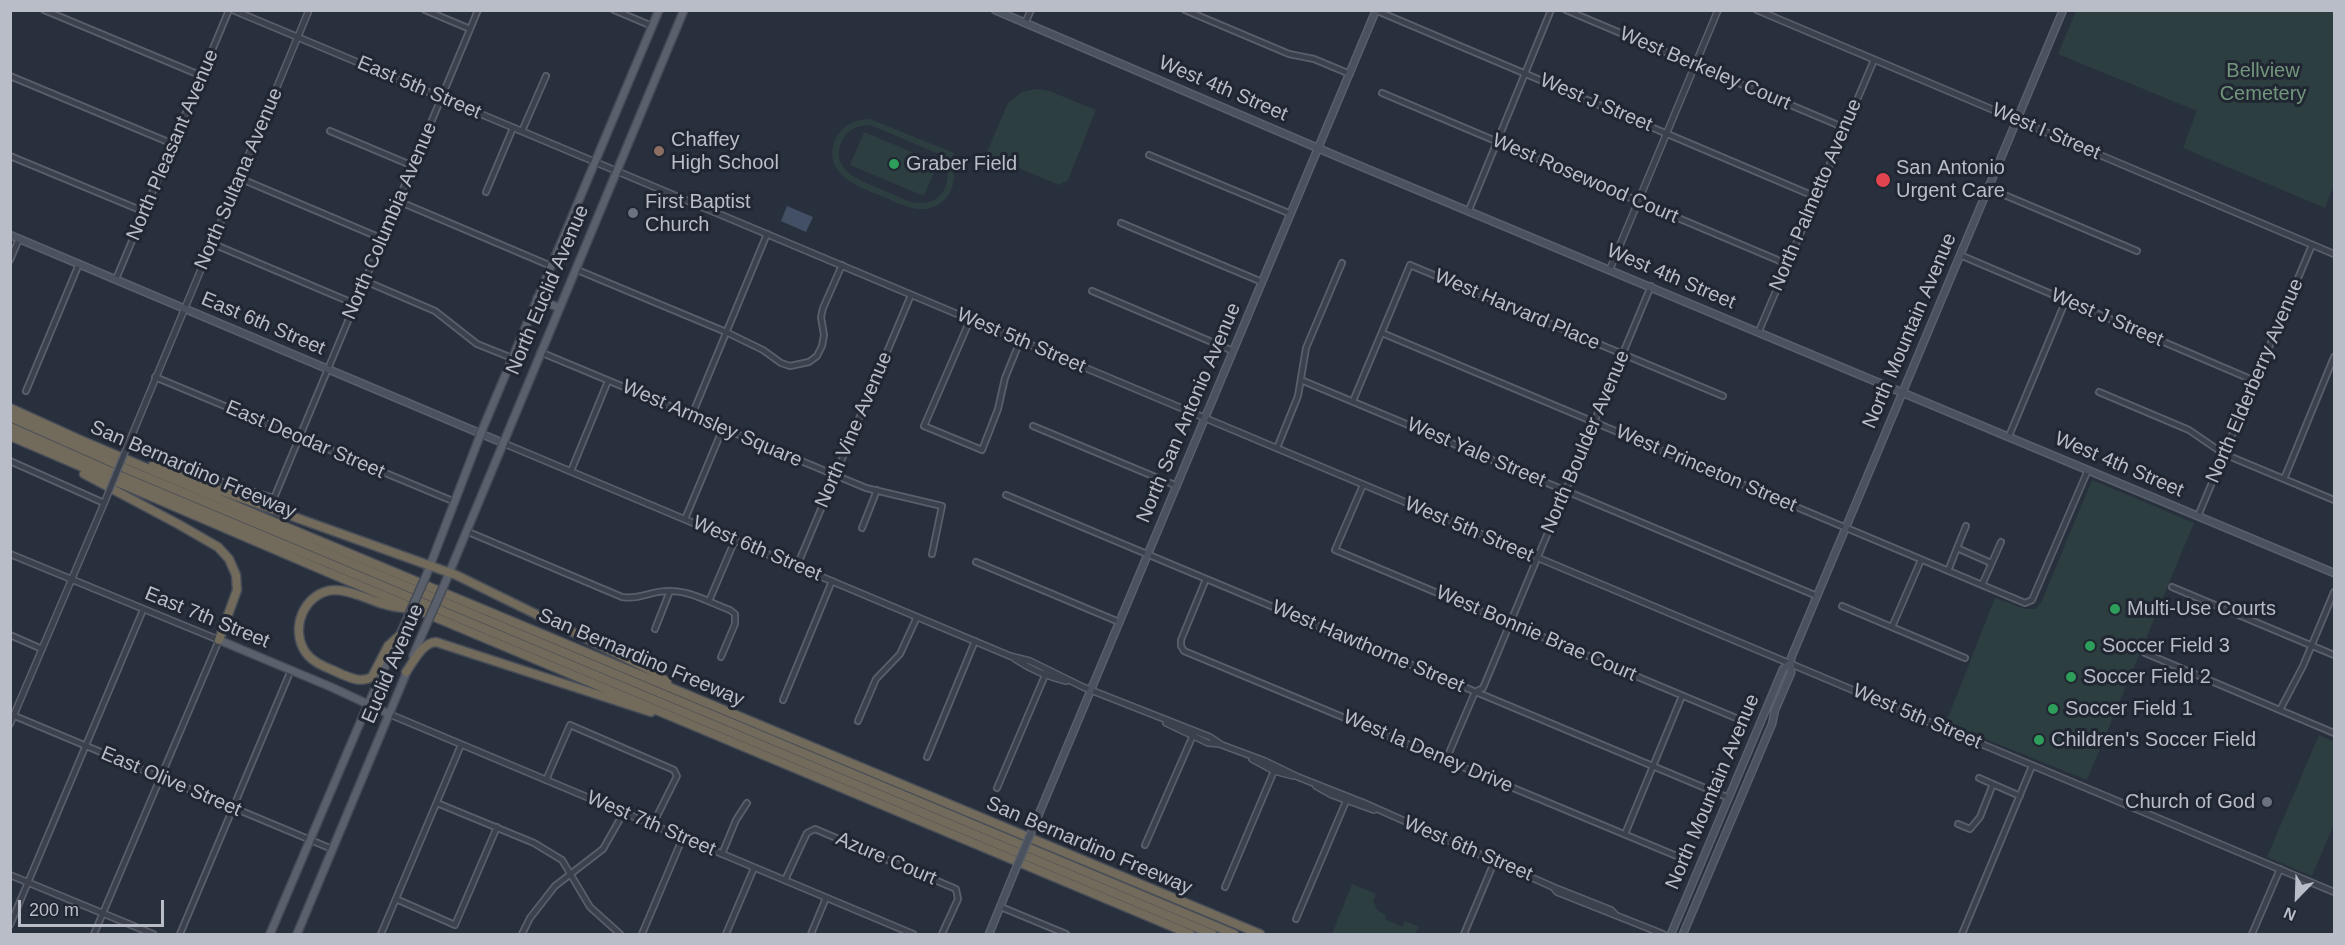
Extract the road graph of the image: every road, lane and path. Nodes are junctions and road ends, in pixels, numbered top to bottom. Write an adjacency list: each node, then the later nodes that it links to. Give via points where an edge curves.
1 (44, 10): 27 (street)
2 (231, 10): 21 (street, East 5th Street); 27 (street, North Pleasant Avenue)
3 (309, 10): 21 (street, North Sultana Avenue)
4 (425, 10): 20 (street)
5 (478, 10): 20 (street, North Columbia Avenue)
6 (614, 10): 19 (street)
7 (659, 10): 19 (main road, North Euclid Avenue)
8 (684, 10): 45 (main road, North Euclid Avenue)
9 (995, 10): 18 (main road, West 4th Street)
10 (1031, 10): 18 (street)
11 (1185, 10): 25 (street, via 1289,54 1314,59)
12 (1551, 10): 24 (street)
13 (1566, 10): 23 (street, West Berkeley Court)
14 (1719, 10): 23 (street)
15 (1757, 10): 22 (street, West I Street)
16 (2063, 10): 31 (main road, North Mountain Avenue)
17 (1376, 11): 24 (street, West J Street); 25 (main road, North San Antonio Avenue)
18 (1025, 23): 39 (main road, West 4th Street)
19 (652, 26): 42 (main road, North Euclid Avenue)
20 (470, 29): 30 (street, North Columbia Avenue)
21 (298, 38): 30 (street, East 5th Street); 46 (street, North Sultana Avenue)
22 (1874, 60): 31 (street, West I Street); 33 (street, North Palmetto Avenue)
23 (1696, 66): 33 (street, West Berkeley Court); 36 (street)
24 (1525, 73): 36 (street, West J Street); 37 (street)
25 (1350, 74): 39 (main road, North San Antonio Avenue)
26 (10, 76): 38 (street)
27 (202, 76): 38 (street, North Pleasant Avenue)
28 (546, 76): 35 (street)
29 (1382, 93): 37 (street, West Rosewood Court)
30 (442, 98): 32 (street, East 5th Street); 43 (street, North Columbia Avenue)
31 (2017, 120): 47 (main road, North Mountain Avenue); 61 (street, West I Street)
32 (513, 128): 35 (street, East 5th Street); 48 (street)
33 (1845, 128): 49 (street, North Palmetto Avenue)
34 (330, 131): 43 (street)
35 (522, 131): 42 (street, East 5th Street)
36 (1667, 134): 49 (street, West J Street); 51 (street)
37 (1497, 141): 51 (street, West Rosewood Court); 52 (street)
38 (173, 144): 53 (street, North Pleasant Avenue)
39 (1319, 148): 52 (main road, West 4th Street); 54 (main road, North San Antonio Avenue)
40 (10, 156): 53 (street)
41 (1149, 156): 54 (street)
42 (595, 162): 44 (street, East 5th Street); 70 (main road, North Euclid Avenue)
43 (413, 166): 50 (street, North Columbia Avenue)
44 (604, 166): 45 (street, West 5th Street)
45 (616, 171): 56 (street, West 5th Street); 71 (main road, North Euclid Avenue)
46 (239, 178): 59 (street); 60 (street, North Sultana Avenue)
47 (1988, 188): 62 (street); 64 (main road, North Mountain Avenue)
48 (486, 192)
49 (1816, 196): 68 (street, North Palmetto Avenue)
50 (398, 201): 59 (street, North Columbia Avenue); 70 (street)
51 (1638, 202): 68 (street, West Rosewood Court); 72 (street)
52 (1468, 210): 72 (main road, West 4th Street)
53 (145, 212): 73 (street, North Pleasant Avenue)
54 (1291, 214): 75 (main road, North San Antonio Avenue)
55 (1122, 223): 75 (street)
56 (767, 234): 69 (street, West 5th Street); 86 (street)
57 (10, 235): 58 (main road, East 6th Street)
58 (19, 239): 65 (street); 67 (main road, East 6th Street)
59 (383, 239): 74 (street, North Columbia Avenue)
60 (211, 243): 81 (street); 82 (street, North Sultana Avenue)
61 (2312, 245): 63 (street, West I Street); 98 (street, North Elderberry Avenue)
62 (2137, 251)
63 (2334, 254)
64 (1960, 255): 80 (street, West J Street); 100 (main road, North Mountain Avenue)
65 (10, 260)
66 (1342, 263): 96 (street, via 1306,348)
67 (79, 264): 73 (main road, East 6th Street); 99 (street)
68 (1787, 264): 85 (street, North Palmetto Avenue)
69 (842, 265): 78 (street, West 5th Street); 86 (street, via 824,308 822,346 809,362 790,366 781,363)
70 (551, 266): 79 (main road, North Euclid Avenue)
71 (575, 269): 83 (main road, North Euclid Avenue); 86 (street)
72 (1610, 269): 76 (main road, West 4th Street)
73 (116, 279): 82 (main road, East 6th Street)
74 (365, 281): 81 (street, North Columbia Avenue); 93 (street, via 435,311 477,344)
75 (1262, 282): 89 (main road, North San Antonio Avenue)
76 (1651, 286): 85 (main road, West 4th Street); 91 (street, North Boulder Avenue)
77 (1092, 291): 89 (street)
78 (911, 295): 84 (street, West 5th Street); 125 (street, North Vine Avenue)
79 (537, 298): 83 (main road); 93 (main road, North Euclid Avenue)
80 (2066, 300): 98 (street, West J Street); 114 (street)
81 (355, 304): 94 (street, North Columbia Avenue)
82 (184, 308): 94 (main road, East 6th Street); 95 (street, North Sultana Avenue)
83 (559, 308): 90 (main road, North Euclid Avenue)
84 (970, 320): 88 (street, West 5th Street); 88 (street, via 924,426 982,450)
85 (1759, 331): 100 (main road, West 4th Street)
86 (726, 332): 105 (street)
87 (1382, 333): 91 (street, West Harvard Place, via 1410,266); 103 (street); 108 (street, West Princeton Street)
88 (1020, 341): 107 (street, West 5th Street)
89 (1233, 351): 107 (main road, North San Antonio Avenue)
90 (540, 352): 97 (street, West Armsley Square); 116 (main road, North Euclid Avenue)
91 (1622, 354): 102 (street, West Harvard Place); 108 (street, North Boulder Avenue)
92 (2334, 357): 126 (street)
93 (512, 358): 112 (main road, North Euclid Avenue)
94 (328, 369): 112 (main road, East 6th Street); 115 (street, North Columbia Avenue)
95 (155, 377): 115 (street, East Deodar Street); 117 (street, North Sultana Avenue)
96 (1301, 380): 103 (street, West Yale Street); 118 (street)
97 (609, 381): 105 (street, West Armsley Square); 124 (street)
98 (2255, 381): 120 (street, North Elderberry Avenue)
99 (27, 391)
100 (1903, 392): 114 (main road, West 4th Street); 139 (main road, North Mountain Avenue)
101 (2099, 392): 120 (street, via 2189,430)
102 (1723, 396)
103 (1353, 401): 130 (street, West Yale Street)
104 (10, 408): 122 (highway, San Bernardino Freeway)
105 (692, 415): 111 (street, West Armsley Square)
106 (10, 417): 269 (highway)
107 (1205, 419): 118 (street, West 5th Street); 128 (main road, North San Antonio Avenue)
108 (1594, 422): 130 (street, North Boulder Avenue); 139 (street, West Princeton Street)
109 (1033, 426): 128 (street)
110 (10, 427): 268 (highway)
111 (723, 428): 125 (street, West Armsley Square); 136 (street)
112 (480, 434): 116 (main road, East 6th Street); 134 (main road, North Euclid Avenue)
113 (10, 436): 119 (highway, San Bernardino Freeway)
114 (2009, 436): 123 (main road, West 4th Street)
115 (300, 437): 117 (street, North Columbia Avenue, via 274,498); 134 (street, East Deodar Street)
116 (503, 443): 124 (street, West 6th Street); 140 (main road, North Euclid Avenue)
117 (128, 445): 133 (street, North Sultana Avenue, bridge)
118 (1276, 448): 127 (street, West 5th Street)
119 (50, 454): 169 (highway, San Bernardino Freeway); 177 (highway, via 226,555 236,575 237,590)
120 (2224, 454): 126 (street); 135 (street, North Elderberry Avenue)
121 (10, 461): 133 (street)
122 (130, 461): 151 (highway, via 160,468); 191 (highway, San Bernardino Freeway)
123 (2088, 470): 135 (main road, West 4th Street); 161 (street, West Princeton Street, via 2032,600 2025,603)
124 (571, 471): 136 (street, West 6th Street)
125 (835, 475): 129 (street, West Armsley Square); 152 (street, North Vine Avenue)
126 (2284, 478): 132 (street)
127 (1363, 485): 147 (street, West 5th Street); 172 (street, West Bonnie Brae Court, via 1335,550)
128 (1176, 486): 146 (main road, North San Antonio Avenue)
129 (877, 490): 138 (street); 145 (street, West Armsley Square, via 942,506)
130 (1564, 490): 147 (street, North Boulder Avenue); 165 (street, West Yale Street)
131 (1006, 495): 146 (street, West Hawthorne Street)
132 (2334, 500)
133 (104, 502): 158 (street, North Sultana Avenue)
134 (455, 502): 151 (main road, North Euclid Avenue)
135 (2198, 516): 155 (main road, West 4th Street)
136 (685, 519): 141 (street, West 6th Street)
137 (1966, 526): 143 (street)
138 (862, 528)
139 (1845, 528): 148 (street, West Princeton Street); 165 (main road, North Mountain Avenue)
140 (466, 531): 154 (main road, North Euclid Avenue); 163 (street, via 622,597 639,598)
141 (735, 540): 152 (street, West 6th Street); 166 (street)
142 (2001, 542): 150 (street)
143 (1957, 548): 150 (street); 153 (street)
144 (10, 554): 158 (street, East 7th Street)
145 (932, 554)
146 (1148, 555): 157 (street, West Hawthorne Street); 171 (main road, North San Antonio Avenue)
147 (1537, 558): 172 (street, North Boulder Avenue); 185 (street, West 5th Street)
148 (1921, 560): 153 (street, West Princeton Street); 173 (street)
149 (976, 562): 171 (street)
150 (1991, 562): 161 (street)
151 (430, 565): 154 (highway); 156 (main road, North Euclid Avenue)
152 (797, 566): 159 (street, West 6th Street)
153 (1948, 571): 161 (street, West Princeton Street)
154 (449, 572): 160 (main road, North Euclid Avenue); 191 (highway, via 652,671)
155 (2334, 573)
156 (426, 576): 176 (main road, Euclid Avenue, bridge)
157 (1206, 579): 190 (street, West Hawthorne Street); 208 (street, West la Deney Drive, via 1180,643 1184,651)
158 (71, 580): 168 (street, East 7th Street); 180 (street, North Sultana Avenue)
159 (832, 581): 170 (street, West 6th Street); 193 (street)
160 (445, 583): 187 (main road, Euclid Avenue, bridge)
161 (1982, 585)
162 (2172, 587): 179 (street)
163 (670, 591): 166 (street); 174 (street)
164 (2334, 592): 179 (street)
165 (1817, 596): 185 (main road, North Mountain Avenue)
166 (709, 602): 183 (street, via 730,610 736,618)
167 (1842, 606): 173 (street)
168 (142, 610): 177 (street, East 7th Street); 205 (street)
169 (425, 612): 176 (highway, via 329,591 306,606 299,628 302,645 311,659 360,680 372,677 388,646); 201 (highway, San Bernardino Freeway)
170 (917, 617): 178 (street, West 6th Street); 199 (street, via 900,654 876,679)
171 (1119, 622): 189 (main road, North San Antonio Avenue)
172 (1510, 624): 190 (street, North Boulder Avenue, via 1483,688); 192 (street, West Bonnie Brae Court)
173 (1892, 627): 184 (street)
174 (655, 629)
175 (10, 635): 180 (street)
176 (400, 635): 194 (main road, Euclid Avenue)
177 (219, 640): 186 (main road, East 7th Street); 212 (street)
178 (975, 641): 188 (street, West 6th Street, via 1030,661); 207 (street)
179 (2312, 645): 182 (street); 195 (street)
180 (42, 649): 197 (street, North Sultana Avenue)
181 (2145, 653): 195 (street)
182 (2334, 655)
183 (721, 657)
184 (1965, 658)
185 (1789, 664): 210 (street, West 5th Street); 218 (main road, North Mountain Avenue, via 1779,678); 221 (main road, North Mountain Avenue, via 1791,673)
186 (291, 670): 194 (main road, East 7th Street); 224 (street)
187 (406, 672): 196 (main road, Euclid Avenue); 201 (highway, via 421,651 436,642)
188 (1046, 672): 189 (street, West 6th Street, via 1057,673); 217 (street)
189 (1091, 690): 202 (street, West 6th Street); 248 (main road, North San Antonio Avenue, bridge)
190 (1475, 692): 208 (street, North Boulder Avenue); 209 (street, West Hawthorne Street)
191 (682, 693): 270 (highway, San Bernardino Freeway)
192 (1682, 696): 198 (street, West Bonnie Brae Court); 209 (street)
193 (783, 700)
194 (368, 704): 196 (main road, East 7th Street); 232 (main road, Euclid Avenue)
195 (2280, 710): 203 (street)
196 (389, 714): 204 (street, West 7th Street); 234 (main road, Euclid Avenue)
197 (12, 715): 200 (street, North Sultana Avenue); 205 (street, East Olive Street)
198 (1736, 718)
199 (858, 721)
200 (10, 724)
201 (691, 724): 267 (highway, San Bernardino Freeway)
202 (1193, 733): 206 (street, West 6th Street, via 1208,743); 233 (street)
203 (2334, 733)
204 (461, 745): 215 (street, West 7th Street); 222 (street)
205 (86, 746): 212 (street, East Olive Street); 243 (street)
206 (1245, 755): 211 (street, West 6th Street); 213 (street, West 6th Street)
207 (927, 757)
208 (1446, 760): 230 (street, West la Deney Drive)
209 (1653, 766): 218 (street, West Hawthorne Street); 230 (street)
210 (2032, 766): 219 (street); 239 (street, West 5th Street)
211 (1274, 771): 213 (street, West 6th Street); 244 (street)
212 (160, 777): 224 (street, East Olive Street); 249 (street)
213 (1298, 777): 220 (street, West 6th Street)
214 (1978, 778): 216 (street)
215 (546, 780): 226 (street, West 7th Street); 227 (street, via 570,725 674,770 677,776)
216 (1993, 784): 219 (street); 228 (street, via 1980,817 1970,829)
217 (997, 788)
218 (1731, 795): 221 (main road); 225 (main road, North Mountain Avenue)
219 (2020, 796): 275 (street)
220 (1347, 799): 237 (street, West 6th Street); 250 (street)
221 (1739, 802): 225 (main road); 274 (main road, North Mountain Avenue)
222 (437, 803): 229 (street); 247 (street)
223 (747, 803): 235 (street)
224 (234, 808): 232 (street, East Olive Street); 254 (street)
225 (1724, 810): 273 (main road, North Mountain Avenue)
226 (624, 812): 227 (street, West 7th Street); 240 (street, via 603,849)
227 (653, 824): 231 (street, West 7th Street)
228 (1958, 824)
229 (496, 827): 240 (street, via 549,851); 247 (street, via 455,925)
230 (1625, 834): 236 (street, West la Deney Drive)
231 (683, 837): 235 (street, West 7th Street); 260 (street)
232 (311, 841): 234 (street, East Olive Street); 255 (main road, Euclid Avenue)
233 (1145, 845)
234 (332, 849): 256 (main road, Euclid Avenue)
235 (722, 854): 238 (street, West 7th Street)
236 (1679, 857)
237 (1495, 860): 271 (street); 272 (street, West 6th Street)
238 (754, 868): 242 (street, West 7th Street); 261 (street)
239 (2280, 869): 245 (street, West 5th Street); 276 (street)
240 (571, 873): 258 (street, via 545,898); 259 (street, via 590,907)
241 (10, 875): 243 (street)
242 (786, 880): 246 (street, West 7th Street); 264 (street, Azure Court, via 807,832 815,829 956,889 958,899)
243 (28, 883): 249 (street); 251 (street)
244 (1225, 887)
245 (2334, 892)
246 (826, 898): 262 (street); 263 (street, West 7th Street)
247 (396, 900): 257 (street)
248 (1001, 907): 265 (main road, North San Antonio Avenue); 266 (street)
249 (103, 913): 252 (street); 253 (street)
250 (1296, 919)
251 (10, 925)
252 (94, 934)
253 (153, 934)
254 (180, 934)
255 (270, 934)
256 (297, 934)
257 (381, 934)
258 (522, 934)
259 (620, 934)
260 (642, 934)
261 (726, 934)
262 (811, 934)
263 (913, 934)
264 (942, 934)
265 (989, 934)
266 (1065, 934)
267 (1190, 934)
268 (1212, 934)
269 (1234, 934)
270 (1260, 934)
271 (1464, 934)
272 (1663, 934)
273 (1671, 934)
274 (1683, 934)
275 (1962, 934)
276 (2252, 934)

